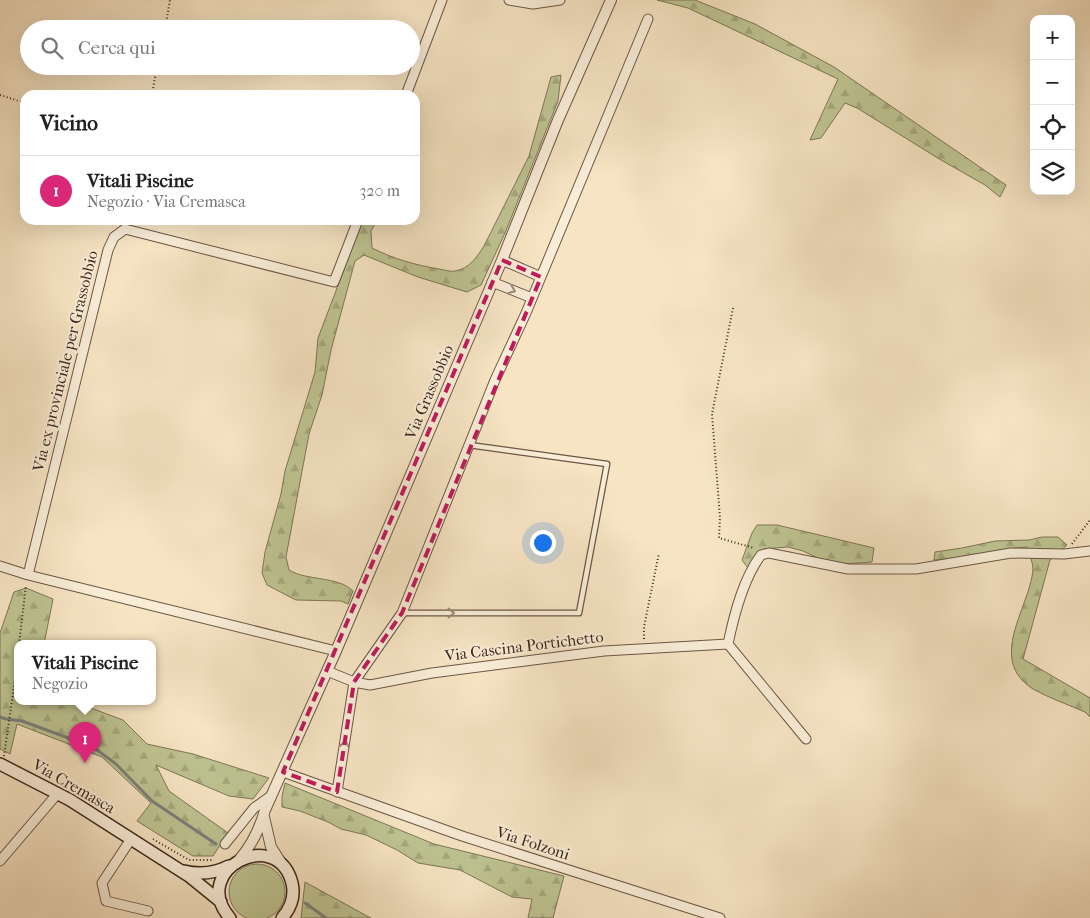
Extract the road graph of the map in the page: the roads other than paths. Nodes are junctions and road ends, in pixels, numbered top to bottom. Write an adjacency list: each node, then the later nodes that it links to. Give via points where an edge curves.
1 (442, 0): 6 (street)
2 (509, 0): 3 (street, via 533,4)
3 (560, 0)
4 (612, 0): 10 (street, Via Grassobbio, via 558,120)
5 (648, 19): 11 (street)
6 (420, 58)
7 (414, 75): 8 (street)
8 (408, 90)
9 (356, 225): 17 (street, Via ex provinciale per Grassobbio, via 334,282 126,229 114,237 108,250)
10 (502, 260): 11 (street); 12 (street, Via Grassobbio)
11 (540, 277): 13 (street)
12 (492, 282): 13 (street, one-way to 13); 20 (street, Via Grassobbio)
13 (532, 298): 14 (street)
14 (468, 445): 18 (street); 18 (lane, one-way to 14, via 579,613 607,464)
15 (1090, 550): 19 (street, via 1064,554 1011,552 916,569 848,569 769,553 760,555 734,614)
16 (0, 566): 17 (street)
17 (28, 575): 20 (street)
18 (402, 613): 22 (street)
19 (728, 644): 22 (street, Via Cascina Portichetto, via 604,651 432,673 370,686); 23 (street)
20 (336, 651): 21 (street, Via Grassobbio)
21 (327, 671): 22 (street, Via Cascina Portichetto); 25 (street, Via Grassobbio)
22 (354, 682): 26 (street, one-way to 22)
23 (806, 739)
24 (2, 760): 27 (main road, Via Cremasca)
25 (283, 772): 26 (street, Via Folzoni); 28 (street, Via Grassobbio)
26 (338, 792): 40 (street, Via Folzoni, via 462,836)
27 (58, 793): 30 (main road, Via Cremasca); 32 (street)
28 (272, 795): 29 (street, Via Grassobbio); 31 (street, Via Grassobbio, via 254,808)
29 (264, 818): 33 (street, Via Grassobbio, via 248,849); 34 (street, via 272,847)
30 (131, 839): 35 (main road, Via Cremasca); 37 (street, via 102,883 106,900)
31 (225, 844)
32 (0, 861)
33 (235, 863): 34 (main road, Via Cremasca, via 250,856 262,856); 35 (main road, Via Cremasca, via 204,873); 36 (main road, via 226,870 221,882)
34 (283, 867): 38 (main road, via 293,890)
35 (178, 868): 36 (main road, Via Cremasca)
36 (221, 902): 39 (main road)
37 (148, 911)
38 (286, 916)
39 (230, 918)
40 (720, 918)

